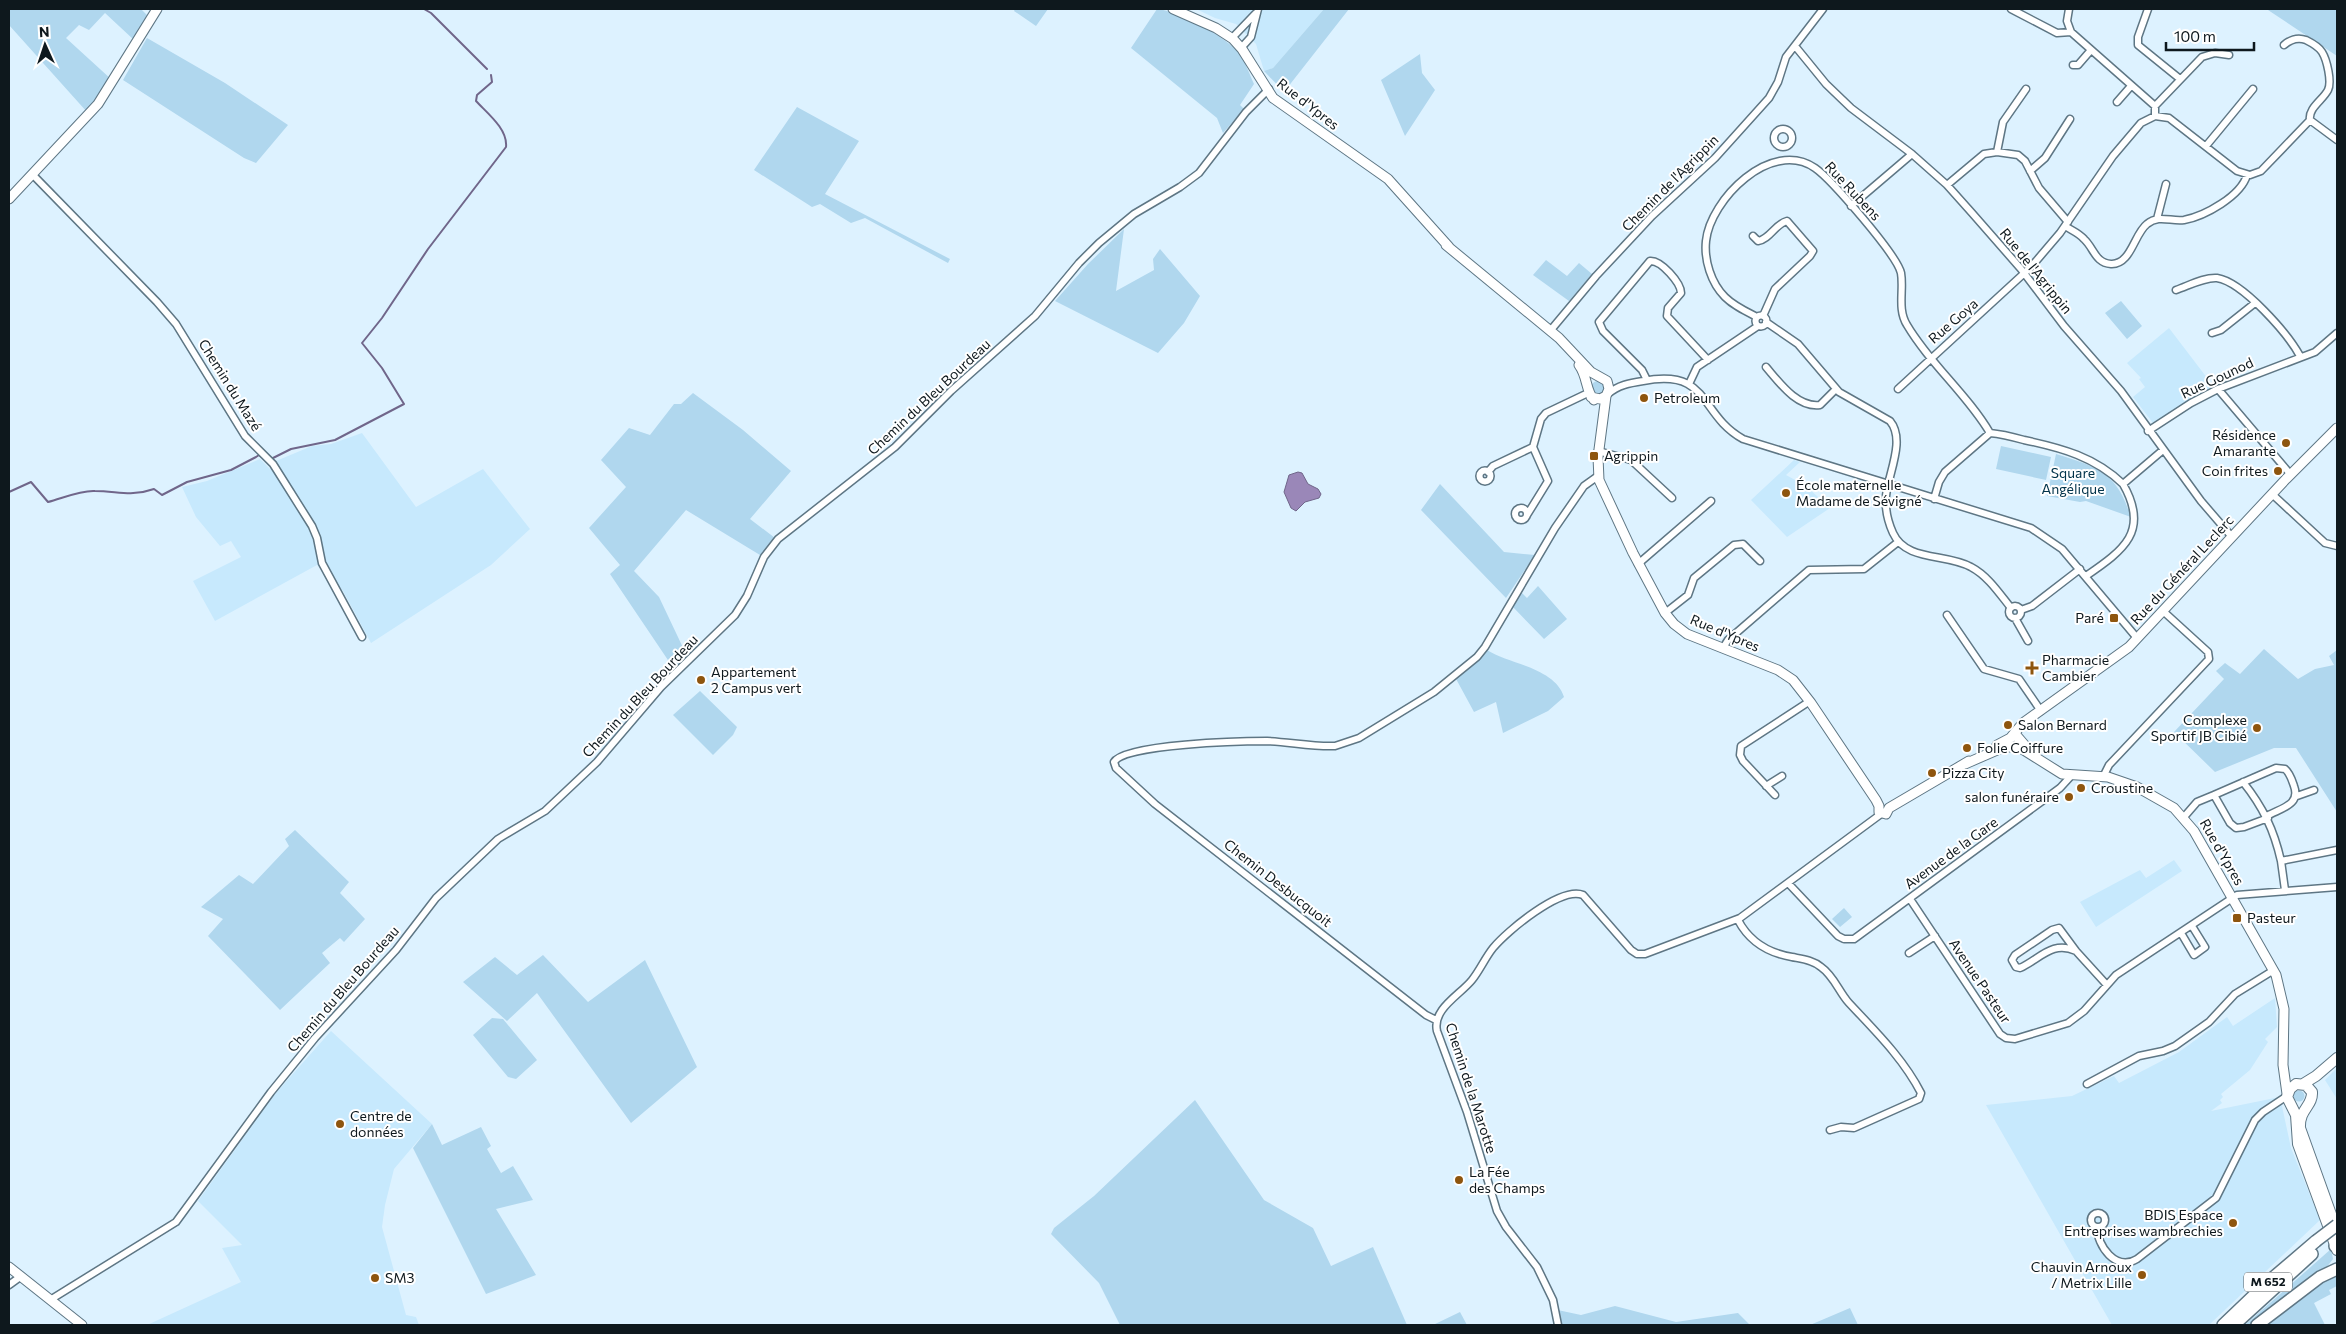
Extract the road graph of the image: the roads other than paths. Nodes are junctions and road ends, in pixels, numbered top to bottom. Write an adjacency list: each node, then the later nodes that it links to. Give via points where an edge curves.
1 (157, 9): 34 (main road, via 104,97)
2 (1173, 9): 9 (main road, Rue d'Ypres)
3 (1823, 9): 11 (street, Chemin de l'Agrippin)
4 (2011, 9): 8 (street, via 2057,33)
5 (2069, 9): 8 (street, via 2067,21)
6 (2148, 9): 16 (street, via 2138,45)
7 (1257, 10): 9 (street); 12 (street, via 1251,37)
8 (2071, 32): 13 (street)
9 (1232, 38): 12 (main road, Rue d'Ypres)
10 (2284, 45): 25 (street, via 2294,39 2304,40 2323,54 2329,88 2310,113)
11 (1795, 46): 30 (street, Rue de l'Agrippin, via 1854,112); 46 (street, Chemin de l'Agrippin, via 1786,57 1776,89 1769,98 1715,158 1607,263)
12 (1241, 48): 18 (main road, Rue d'Ypres)
13 (2091, 50): 15 (street, via 2078,65); 17 (street)
14 (2229, 55): 16 (street, via 2215,53 2202,56)
15 (2073, 65)
16 (2180, 79): 22 (street)
17 (2131, 86): 21 (street); 22 (street)
18 (1268, 89): 46 (main road, Rue d'Ypres, via 1277,102 1395,186 1449,248); 148 (street, Chemin du Bleu Bourdeau, via 1199,173 1134,214 1099,243 1035,316 945,397 895,448 778,539 764,556 735,614 661,687 593,766 545,811 498,839 436,898 390,958 315,1038 272,1090 176,1222)
19 (2026, 89): 29 (street, via 2003,122)
20 (2253, 89): 28 (street)
21 (2117, 102)
22 (2154, 106): 23 (street)
23 (2156, 116): 28 (street, via 2169,118); 40 (street, Rue Goya, via 2144,121 2120,146)
24 (2070, 118): 32 (street, via 2045,158)
25 (2310, 120): 26 (street); 33 (street, via 2263,170)
26 (2337, 140)
27 (1784, 146): 31 (street)
28 (2206, 146): 33 (street, via 2237,171)
29 (1998, 152): 32 (street, via 2022,158); 36 (street, via 1979,157)
30 (1912, 154): 36 (street, Rue de l'Agrippin); 38 (street)
31 (1784, 159): 38 (street, Rue Rubens, via 1814,167); 45 (street, via 1764,166 1743,180 1716,214 1706,240 1709,268 1717,288 1732,304)
32 (2030, 171): 40 (street)
33 (2247, 174): 39 (street, via 2238,192 2220,204 2184,220)
34 (33, 175): 37 (main road); 93 (street, Chemin du Mazé, via 176,324 243,432 273,464 312,526 322,563)
35 (2166, 184): 39 (street)
36 (1947, 185): 42 (street, Rue de l'Agrippin)
37 (9, 199)
38 (1850, 206): 51 (street, Rue Rubens, via 1875,232 1899,268 1902,314)
39 (2157, 219): 40 (street, via 2143,228 2125,259 2112,264 2098,259 2083,237)
40 (2066, 224): 42 (street, Rue Goya)
41 (1753, 236): 45 (street, via 1758,241 1764,240 1787,221 1813,250 1775,289)
42 (2024, 274): 51 (street, Rue Goya); 65 (street, Rue de l'Agrippin, via 2121,391)
43 (2176, 290): 44 (street, via 2204,280 2218,279 2232,284)
44 (2254, 303): 47 (street); 50 (street, via 2287,336)
45 (1762, 318): 52 (street, via 1764,326 1758,326); 60 (street, via 1798,344)
46 (1550, 331): 49 (main road, Rue d'Ypres)
47 (2212, 333)
48 (2337, 333): 50 (street, Rue Gounod, via 2315,352)
49 (1562, 341): 54 (main road, Rue d'Ypres, via 1591,372); 61 (main road, Rue d'Ypres, via 1582,370)
50 (2300, 356): 59 (street, Rue Gounod)
51 (1929, 358): 58 (street, Rue Goya); 66 (street, Rue Rubens)
52 (1708, 360): 55 (street, via 1667,316 1668,308 1681,293 1681,287 1659,263 1650,261 1600,322 1603,331 1644,372); 57 (street, via 1696,368)
53 (1766, 367): 60 (street, via 1795,398 1813,405 1820,405)
54 (1604, 379): 56 (street); 61 (main road, via 1592,379); 62 (main road, via 1609,388)
55 (1647, 380): 56 (street); 57 (street, via 1669,377)
56 (1625, 384): 62 (street)
57 (1689, 384): 74 (street, via 1743,439)
58 (1898, 389)
59 (2218, 389): 65 (street, Rue Gounod); 71 (street)
60 (1836, 390): 74 (street, via 1893,425 1896,444)
61 (1589, 392): 62 (main road, via 1598,400); 64 (main road, Rue d'Ypres, via 1598,408); 67 (street, via 1546,413 1541,419)
62 (1607, 395): 64 (main road, Rue d'Ypres)
63 (2337, 428): 71 (main road, Rue du Général Leclerc)
64 (1601, 430): 69 (main road, Rue d'Ypres)
65 (2148, 430): 68 (street, Rue de l'Agrippin)
66 (1990, 433): 73 (street, via 2076,454 2102,467); 77 (street, via 1945,472)
67 (1533, 447): 70 (street, via 1493,466); 79 (street, via 1548,481)
68 (2163, 450): 73 (street); 80 (street, Rue de l'Agrippin)
69 (1598, 451): 72 (main road, Rue d'Ypres); 76 (street, via 1631,460)
70 (1488, 472)
71 (2291, 475): 75 (main road, Rue du Général Leclerc)
72 (1598, 476): 84 (main road, Rue d'Ypres); 127 (street, Chemin Desbucquoit, via 1584,486 1554,528 1480,654 1434,692 1364,735 1339,746 1267,741 1203,743 1134,752 1115,759 1116,768 1155,804)
73 (2123, 484): 86 (street, via 2134,506 2133,531 2120,551)
74 (1888, 485): 77 (street); 81 (street, via 1887,513 1890,528)
75 (2272, 494): 80 (main road, Rue du Général Leclerc); 82 (street, via 2325,543)
76 (1672, 498)
77 (1934, 499): 85 (street, via 2030,528 2057,544)
78 (1711, 501): 84 (street)
79 (1527, 515)
80 (2232, 536): 89 (main road, Rue du Général Leclerc)
81 (1898, 542): 87 (street, via 1911,551 1972,567 1990,582); 96 (street, via 1864,569 1809,570 1728,640)
82 (2337, 546)
83 (1760, 561): 90 (street, via 1743,544 1734,545 1694,578 1688,595)
84 (1638, 564): 90 (main road, Rue d'Ypres)
85 (2080, 569): 86 (street); 88 (street, via 2032,606)
86 (2086, 576): 94 (street)
87 (2011, 608): 88 (street, via 2017,606); 92 (street, via 2010,613)
88 (2021, 610): 92 (street, via 2020,616)
89 (2163, 611): 94 (main road, Rue du Général Leclerc); 102 (street, via 2208,652 2209,659 2110,765)
90 (1665, 613): 96 (main road, Rue d'Ypres, via 1684,632)
91 (1947, 615): 98 (street, via 1984,668 2019,679)
92 (2015, 618): 95 (street)
93 (362, 637)
94 (2138, 638): 98 (main road, Rue du Général Leclerc)
95 (2028, 641)
96 (1723, 648): 97 (main road, Rue d'Ypres, via 1781,671)
97 (1810, 701): 104 (street, via 1741,746 1743,761); 109 (main road, Rue d'Ypres)
98 (2038, 713): 99 (main road, Rue du Général Leclerc, via 2022,728)
99 (2015, 741): 101 (main road, Rue d'Ypres, via 2059,773); 109 (main road)
100 (1782, 776): 104 (street)
101 (2071, 776): 102 (main road, Rue d'Ypres); 118 (street, Avenue de la Gare, via 2060,788)
102 (2103, 777): 110 (main road, Rue d'Ypres, via 2137,787 2169,804)
103 (2243, 782): 106 (street); 108 (street, via 2283,768 2288,772); 111 (street)
104 (1766, 786): 107 (street)
105 (2314, 790): 108 (street)
106 (2214, 794): 110 (street, via 2197,802); 111 (street, via 2236,828)
107 (1774, 795)
108 (2297, 796): 111 (street)
109 (1883, 809): 114 (street, Chemin de la Marotte)
110 (2184, 817): 117 (main road, Rue d'Ypres)
111 (2267, 817): 113 (street)
112 (2337, 850): 113 (street)
113 (2281, 861): 116 (street)
114 (1788, 883): 118 (street, Avenue de la Gare, via 1841,938 1850,940); 119 (street, Chemin de la Marotte)
115 (2337, 887): 116 (street)
116 (2285, 890): 117 (street, via 2243,893)
117 (2232, 898): 120 (street, Avenue Pasteur); 125 (main road, Rue d'Ypres)
118 (1910, 899): 122 (street, Avenue Pasteur)
119 (1738, 920): 127 (street, Chemin de la Marotte, via 1640,955 1625,944 1582,895 1564,895 1523,921 1498,943 1472,980); 136 (street, via 1756,943 1822,967 1849,1003 1887,1043 1921,1093 1919,1099 1854,1128)
120 (2192, 926): 121 (street, Avenue Pasteur); 121 (street, via 2206,947 2194,954)
121 (2181, 933): 126 (street, Avenue Pasteur)
122 (1935, 936): 124 (street, Avenue Pasteur); 126 (street, Avenue Pasteur, via 1998,1031 2008,1039 2068,1023 2084,1011)
123 (2076, 952): 123 (street, via 2062,930 2057,928 2014,955 2012,960 2020,968 2052,948 2062,947); 126 (street)
124 (1909, 953)
125 (2274, 970): 128 (main road, Rue d'Ypres, via 2283,1003); 131 (street, via 2235,994 2209,1022 2175,1046 2163,1052 2139,1056)
126 (2106, 984)
127 (1436, 1020): 150 (street, Chemin de la Marotte, via 1496,1211 1537,1266 1553,1300)
128 (2284, 1050): 132 (main road, Rue d'Ypres, via 2288,1072); 134 (main road, Rue d'Ypres, via 2283,1068)
129 (2337, 1058): 130 (main road)
130 (2327, 1067): 132 (main road); 133 (main road, via 2316,1082)
131 (2086, 1084)
132 (2302, 1084): 133 (main road, via 2310,1089); 134 (main road, via 2292,1086)
133 (2312, 1096): 135 (main road)
134 (2289, 1099): 135 (main road, via 2298,1108); 138 (street, via 2268,1108 2253,1123 2224,1186 2213,1201 2137,1259 2125,1262 2112,1258 2100,1243); 140 (main road, Rue d'Ypres, via 2296,1115 2299,1147)
135 (2307, 1106): 139 (main road, via 2300,1118 2301,1132)
136 (1830, 1130)
137 (2337, 1225): 141 (highway, M 652, bridge)
138 (2097, 1227)
139 (2337, 1230)
140 (2337, 1244): 141 (highway, M 652)
141 (2318, 1245): 151 (highway, M 652, via 2268,1282); 152 (highway, M 652)
142 (2337, 1261): 146 (highway)
143 (9, 1267): 145 (main road)
144 (2337, 1269): 146 (highway)
145 (20, 1277): 147 (street); 148 (main road)
146 (2320, 1277): 153 (highway)
147 (9, 1285)
148 (50, 1300): 149 (main road)
149 (82, 1325)
150 (1558, 1325)
151 (2223, 1325)
152 (2234, 1325)
153 (2257, 1325)

